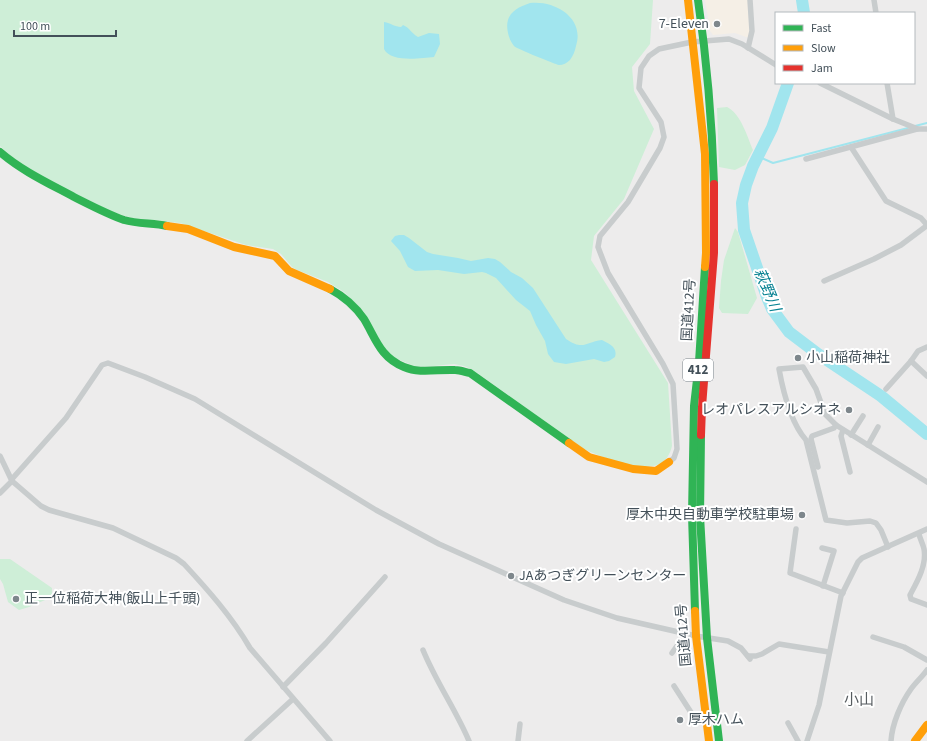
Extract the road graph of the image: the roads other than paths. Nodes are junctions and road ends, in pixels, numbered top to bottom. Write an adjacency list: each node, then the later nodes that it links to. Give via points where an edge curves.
1 (688, 0): 7 (main road, 国道412号 / 412)
2 (698, 0): 6 (main road, 国道412号 / 412)
3 (750, 0): 8 (street, via 752,31)
4 (874, 0): 5 (street)
5 (876, 12)
6 (704, 41): 7 (street); 8 (street, via 729,39); 49 (main road, 国道412号 / 412, via 712,127 714,193 714,253 701,445 700,516)
7 (692, 42): 31 (street, via 659,49 649,56 641,68 639,88 661,122 664,137 628,202 600,236 598,243 608,273 673,384 677,449 674,458); 47 (main road, 国道412号 / 412, via 705,154 706,193 706,253 694,406 692,515)
8 (748, 48): 9 (street)
9 (775, 64)
10 (822, 84): 12 (street)
11 (887, 84): 12 (street)
12 (893, 119): 13 (street)
13 (918, 129): 14 (street); 15 (street)
14 (927, 129)
15 (851, 148): 17 (street); 18 (street, via 886,201 921,218)
16 (0, 152): 31 (main road, via 39,179 124,220 188,229 234,247 275,256 290,271 329,288 349,302 366,322 379,348 392,361 404,368 418,371 452,369 470,373 589,457 610,465 651,471)
17 (806, 159)
18 (927, 224): 19 (street, via 901,245)
19 (824, 281)
20 (927, 347): 21 (street, via 918,352)
21 (911, 361): 22 (street); 23 (street)
22 (927, 376)
23 (886, 389)
24 (863, 416): 28 (street)
25 (836, 426): 27 (street); 32 (street, via 812,436); 40 (street, via 825,414 816,389 803,367 779,369 789,408 806,440 824,520 876,523)
26 (878, 427): 29 (street)
27 (843, 430): 28 (street); 33 (street, via 841,436)
28 (851, 435): 29 (street)
29 (868, 445): 35 (street)
30 (0, 456): 34 (street)
31 (669, 462)
32 (818, 467)
33 (850, 472)
34 (12, 480): 36 (street); 46 (street, via 66,418 102,365 108,363 195,400 376,510 439,544 564,600 617,618); 56 (street, via 49,510 113,528 184,564)
35 (927, 482)
36 (0, 493)
37 (796, 529): 43 (street, via 790,573)
38 (927, 529): 39 (street)
39 (919, 534): 40 (street); 45 (street, via 924,549 924,560 910,595 911,598)
40 (888, 547): 44 (street, via 858,562)
41 (822, 548): 43 (street, via 834,550)
42 (384, 577): 56 (street)
43 (823, 586): 44 (street)
44 (843, 593): 51 (street)
45 (927, 605)
46 (686, 633): 47 (street); 52 (street)
47 (696, 636): 49 (street); 58 (main road, 国道412号 / 412)
48 (873, 637): 53 (street, via 904,647)
49 (707, 638): 51 (street, via 728,641 741,648 749,657 762,654 779,644); 67 (main road, 国道412号 / 412)
50 (423, 650): 64 (street)
51 (829, 652): 69 (street, via 819,705)
52 (672, 653)
53 (927, 660)
54 (927, 670): 70 (street, via 906,697 893,726)
55 (674, 686): 58 (street, via 694,717)
56 (283, 687): 57 (street)
57 (293, 699): 62 (street); 63 (street)
58 (705, 718): 66 (main road, 国道412号 / 412)
59 (520, 724): 65 (street)
60 (788, 724): 68 (street)
61 (927, 725): 71 (main road)
62 (247, 741)
63 (330, 741)
64 (469, 741)
65 (518, 741)
66 (709, 741)
67 (719, 741)
68 (798, 741)
69 (807, 741)
70 (891, 741)
71 (915, 741)

